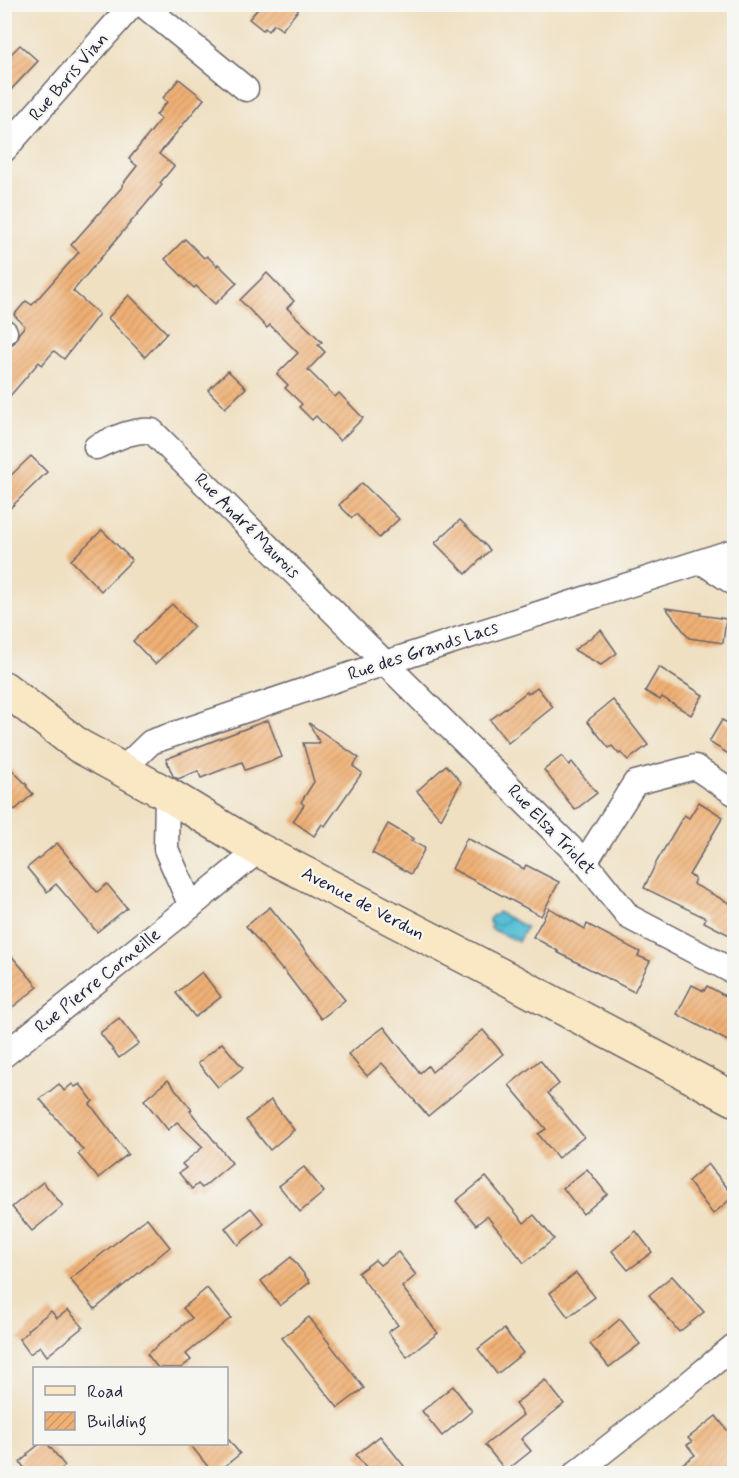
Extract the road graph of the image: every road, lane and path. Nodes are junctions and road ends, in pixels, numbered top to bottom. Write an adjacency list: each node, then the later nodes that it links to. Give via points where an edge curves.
1 (133, 4): 4 (street, Rue Boris Vian)
2 (142, 4): 3 (street)
3 (246, 88)
4 (4, 150)
5 (96, 447): 9 (street, Rue André Maurois, via 141,430 152,431)
6 (735, 551): 7 (street, Rue des Grands Lacs)
7 (702, 562): 8 (street); 9 (street, Rue des Grands Lacs)
8 (735, 583)
9 (385, 663): 11 (street, Rue des Grands Lacs, via 151,742); 15 (street, Rue Elsa Triolet)
10 (4, 688): 11 (main road, Avenue de Verdun, via 79,746)
11 (122, 770): 13 (main road, Avenue de Verdun)
12 (735, 793): 15 (street, via 695,767 635,783)
13 (167, 794): 14 (main road, Avenue de Verdun); 16 (street, via 166,849)
14 (259, 850): 16 (street, Rue Pierre Corneille); 19 (main road, Avenue de Verdun)
15 (585, 862): 17 (street, Rue Elsa Triolet, via 629,917)
16 (191, 906): 18 (street, Rue Pierre Corneille)
17 (735, 972)
18 (4, 1055)
19 (735, 1099)
20 (735, 1346): 21 (street)
21 (575, 1473)

